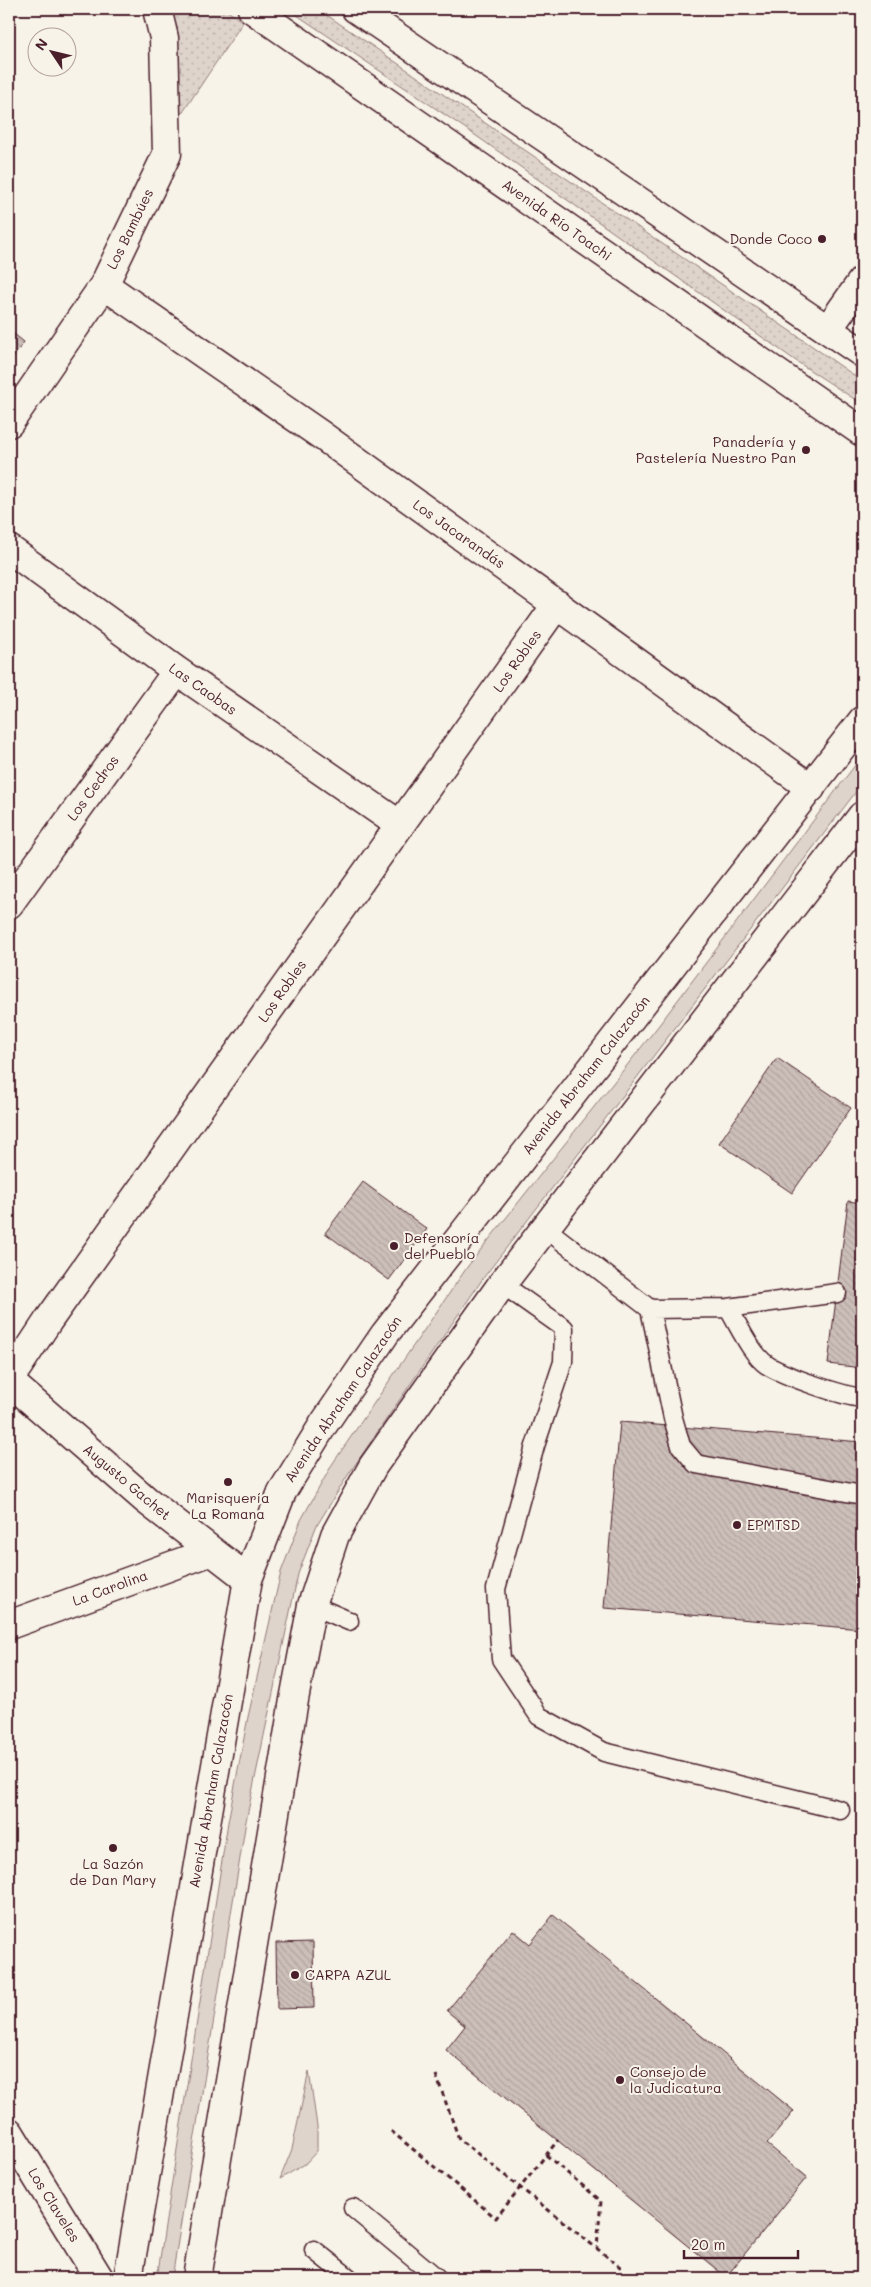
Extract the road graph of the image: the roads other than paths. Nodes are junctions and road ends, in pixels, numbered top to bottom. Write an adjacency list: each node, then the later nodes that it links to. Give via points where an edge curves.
1 (158, 9): 5 (main road, Los Bambúes, via 164,38 167,154)
2 (252, 9): 9 (main road, Avenida Río Toachi)
3 (356, 9): 6 (main road)
4 (862, 281): 6 (main road)
5 (104, 285): 8 (main road, Los Bambúes); 11 (main road, Los Jacarandás)
6 (828, 329): 7 (main road)
7 (862, 353)
8 (9, 424)
9 (862, 432)
10 (9, 549): 12 (main road, Las Caobas)
11 (557, 604): 14 (main road, Los Jacarandás); 16 (main road, Los Robles)
12 (177, 671): 16 (main road, Las Caobas); 17 (main road, Los Cedros)
13 (862, 721): 14 (main road, Avenida Abraham Calazacón)
14 (811, 788): 27 (main road, Avenida Abraham Calazacón, via 385,1334 282,1492)
15 (862, 816): 18 (main road)
16 (400, 825): 23 (main road, Los Robles)
17 (9, 904)
18 (546, 1228): 19 (main road); 22 (lane)
19 (502, 1284): 28 (main road, via 373,1466 335,1535); 31 (lane, via 564,1328 563,1362 535,1446 496,1589 501,1659 539,1716 604,1752)
20 (837, 1293): 21 (lane)
21 (728, 1308): 22 (lane); 24 (lane, via 747,1341 767,1364 805,1381)
22 (650, 1309): 25 (lane, via 681,1446 696,1464)
23 (9, 1380): 26 (main road, Augusto Gachet, via 146,1500)
24 (862, 1398)
25 (862, 1495)
26 (212, 1551): 27 (main road, Augusto Gachet); 30 (main road, La Carolina)
27 (248, 1580): 36 (main road, Avenida Abraham Calazacón)
28 (312, 1605): 29 (lane); 37 (main road)
29 (348, 1621)
30 (9, 1625)
31 (840, 1810)
32 (9, 2132): 35 (main road, Los Claveles)
33 (353, 2208): 39 (lane)
34 (314, 2250): 38 (lane)
35 (99, 2278)
36 (128, 2278)
37 (197, 2278)
38 (349, 2278)
39 (437, 2278)

